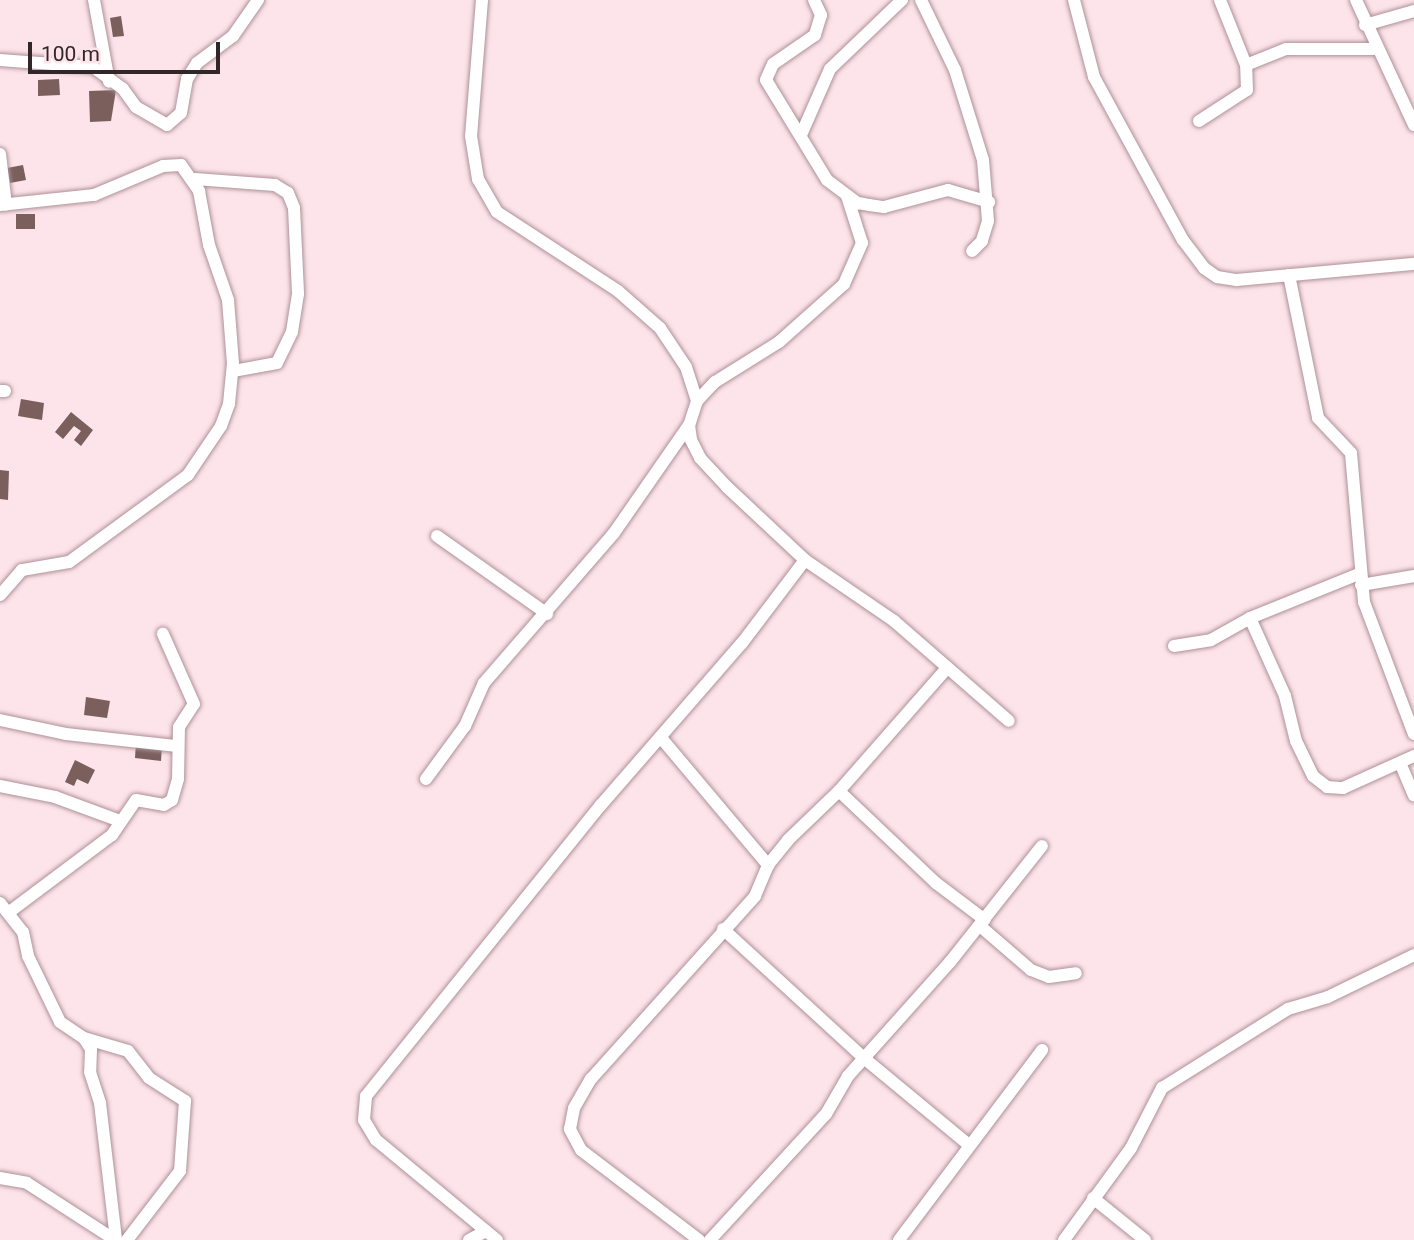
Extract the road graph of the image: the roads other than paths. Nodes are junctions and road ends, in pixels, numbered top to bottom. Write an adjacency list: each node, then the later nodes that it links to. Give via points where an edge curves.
1 (94, 0): 15 (street)
2 (258, 0): 15 (street, via 233,36 197,63 174,123 161,124)
3 (482, 0): 28 (street, via 471,136 473,162 490,200 504,218 609,284 660,328 686,367)
4 (814, 0): 18 (street, via 821,15 816,35 773,64 766,80)
5 (902, 0): 18 (street, via 830,69)
6 (921, 0): 22 (street, via 962,88 980,145)
7 (1074, 0): 26 (street, via 1094,77 1196,258 1217,277 1237,280)
8 (1220, 0): 14 (street)
9 (1356, 0): 11 (street)
10 (1414, 11): 11 (street)
11 (1365, 25): 12 (street)
12 (1378, 49): 14 (street, via 1286,49); 17 (street)
13 (1, 64): 15 (street, via 85,65)
14 (1246, 65): 16 (street, via 1245,93)
15 (109, 83)
16 (1199, 121)
17 (1414, 125)
18 (801, 135): 21 (street, via 827,180)
19 (0, 153): 23 (street)
20 (195, 179): 23 (street, via 181,165 163,166 94,195); 27 (street, via 228,300); 27 (street, via 275,184 288,193 294,208 298,294 292,332 277,363)
21 (847, 196): 22 (street, via 858,203 884,207 948,190); 28 (street, via 862,243 844,284 779,342 715,382)
22 (989, 202): 24 (street, via 986,233)
23 (3, 205)
24 (972, 251)
25 (1414, 264): 26 (street)
26 (1289, 275): 33 (street, via 1318,418 1352,453)
27 (233, 371): 34 (street, via 221,426 188,475 69,562 22,570)
28 (697, 401): 29 (street)
29 (689, 425): 31 (street, via 700,458); 35 (street, via 614,533)
30 (437, 536): 35 (street)
31 (805, 560): 39 (street, via 862,596); 43 (street)
32 (1414, 576): 33 (street)
33 (1360, 580): 36 (street); 42 (street)
34 (0, 595)
35 (547, 614): 47 (street, via 484,683 465,726)
36 (1250, 618): 38 (street, via 1211,640); 46 (street, via 1285,696 1296,741 1313,776 1327,787 1343,788)
37 (163, 634): 44 (street, via 194,704 179,727)
38 (1174, 646)
39 (947, 668): 41 (street); 49 (street)
40 (0, 720): 44 (street, via 66,734)
41 (1009, 721)
42 (1414, 734)
43 (662, 739): 53 (street); 65 (street, via 601,805 366,1096 363,1120 376,1140)
44 (177, 746): 51 (street, via 178,779 172,800 164,805 136,800)
45 (1414, 756): 46 (street)
46 (1401, 765): 50 (street)
47 (426, 779)
48 (0, 786): 51 (street, via 55,797)
49 (839, 791): 53 (street); 55 (street)
50 (1414, 795)
51 (121, 821): 54 (street, via 112,835)
52 (1042, 846): 55 (street)
53 (768, 864): 56 (street, via 755,896)
54 (4, 908): 59 (street, via 23,932 27,956 60,1023)
55 (982, 923): 58 (street, via 1031,970 1049,977); 61 (street)
56 (723, 929): 61 (street); 71 (street, via 591,1079 574,1108 570,1129 582,1150)
57 (1414, 955): 64 (street, via 1328,997 1288,1009 1227,1051 1171,1080 1153,1101 1132,1148)
58 (1076, 973)
59 (84, 1038): 67 (street, via 91,1049 90,1072 100,1103); 68 (street, via 128,1051 149,1079 180,1094 187,1107 180,1171)
60 (1042, 1050): 62 (street)
61 (865, 1059): 62 (street); 72 (street, via 826,1114)
62 (969, 1145): 66 (street)
63 (0, 1178): 67 (street, via 27,1183)
64 (1093, 1198): 73 (street); 74 (street)
65 (486, 1231): 69 (street); 70 (street)
66 (906, 1238)
67 (115, 1240)
68 (127, 1240)
69 (470, 1240)
70 (497, 1240)
71 (698, 1240)
72 (710, 1240)
73 (1064, 1240)
74 (1145, 1240)

